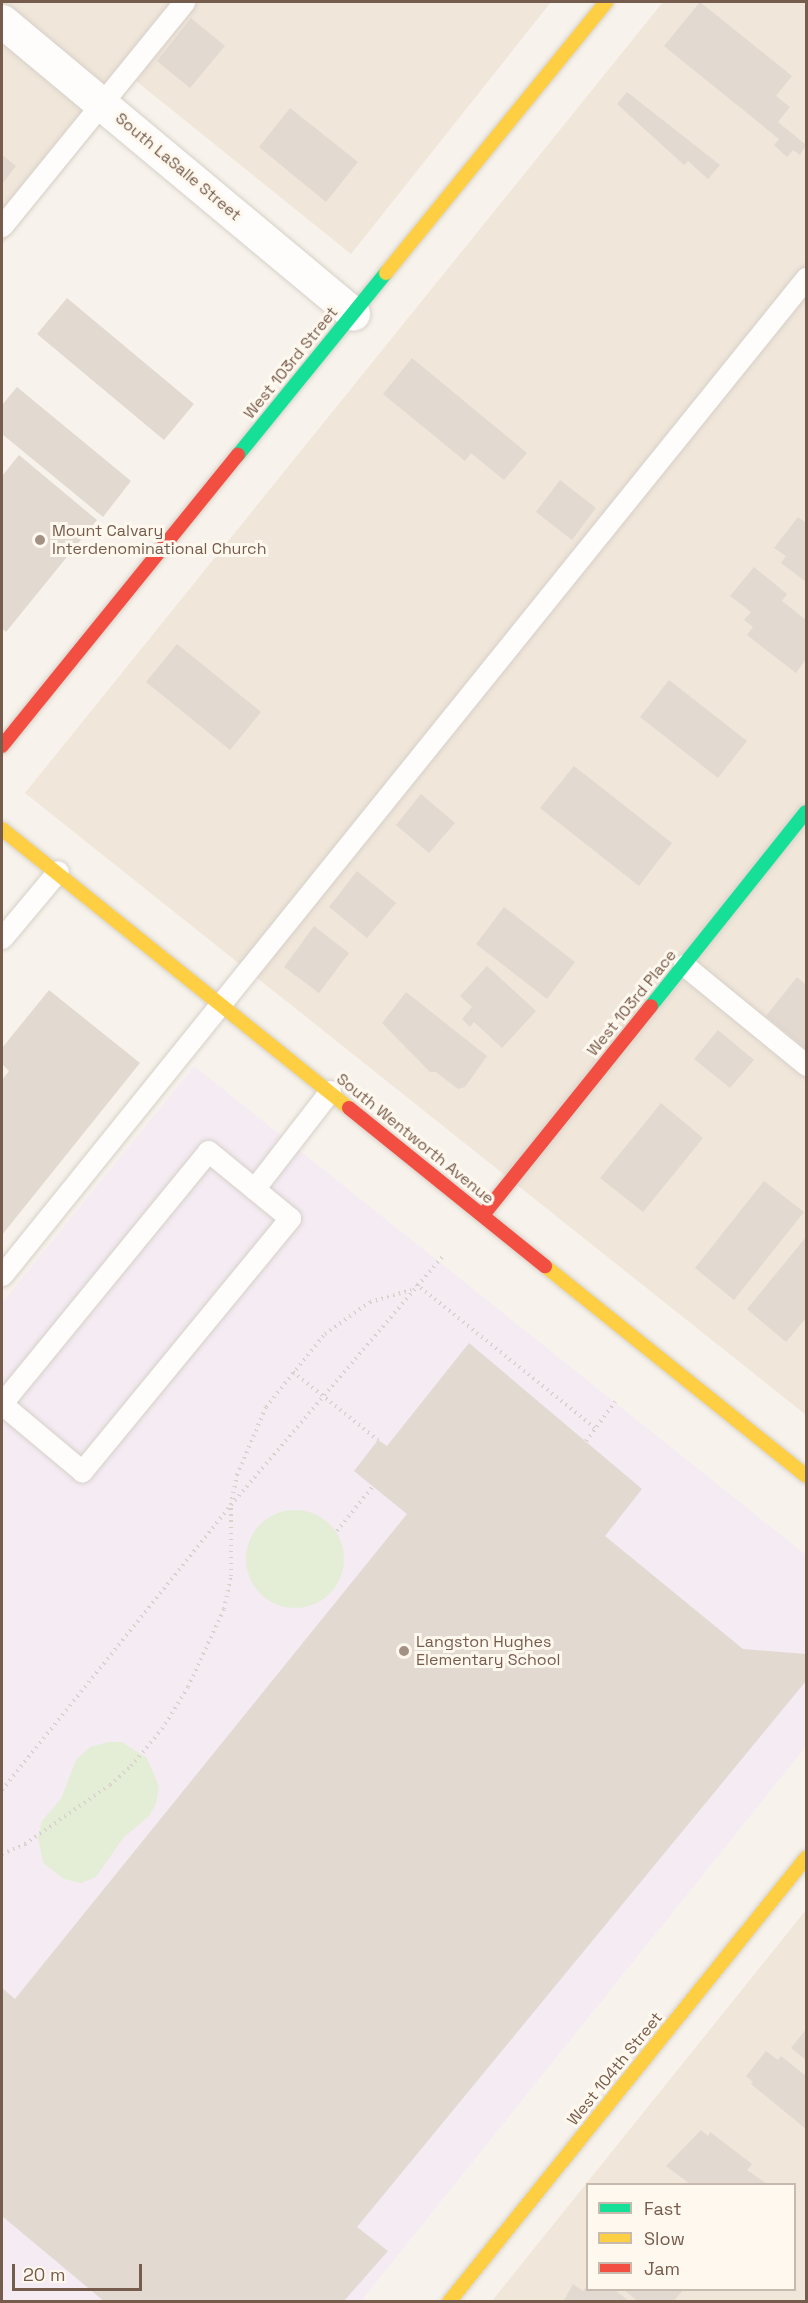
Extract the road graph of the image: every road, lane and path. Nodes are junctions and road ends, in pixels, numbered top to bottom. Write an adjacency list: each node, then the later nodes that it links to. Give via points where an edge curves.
1 (184, 2): 4 (lane)
2 (606, 2): 7 (street, West 103rd Street)
3 (2, 21): 4 (street, South LaSalle Street)
4 (102, 103): 5 (lane); 7 (street, South LaSalle Street)
5 (2, 226)
6 (807, 278): 14 (lane)
7 (353, 313): 8 (street, West 103rd Street)
8 (2, 746)
9 (807, 812): 13 (street, West 103rd Place)
10 (2, 829): 11 (street, South Wentworth Avenue)
11 (58, 871): 12 (lane); 14 (street, South Wentworth Avenue)
12 (2, 938)
13 (684, 965): 15 (lane); 18 (street, West 103rd Place)
14 (221, 1003): 16 (street, South Wentworth Avenue); 20 (lane)
15 (807, 1065)
16 (330, 1091): 17 (lane); 18 (street, South Wentworth Avenue)
17 (254, 1189): 26 (lane, via 208,1151); 26 (lane, via 290,1218 82,1471)
18 (483, 1215): 30 (street, South Wentworth Avenue)
19 (443, 1256): 21 (path)
20 (2, 1275)
21 (416, 1284): 22 (path); 27 (path)
22 (411, 1290): 23 (path, via 370,1302 325,1334); 24 (path)
23 (293, 1372): 24 (path); 32 (path, via 266,1407 249,1444)
24 (323, 1396): 28 (path); 32 (path)
25 (615, 1402): 27 (path)
26 (2, 1403)
27 (595, 1428): 29 (path)
28 (378, 1440)
29 (586, 1441)
30 (807, 1476)
31 (373, 1486): 33 (path)
32 (231, 1505): 34 (path); 35 (path, via 231,1576 224,1609 188,1687 162,1729 110,1785 25,1844)
33 (337, 1531)
34 (2, 1790)
35 (2, 1854)
36 (807, 1858): 37 (street, West 104th Street)
37 (449, 2301)

